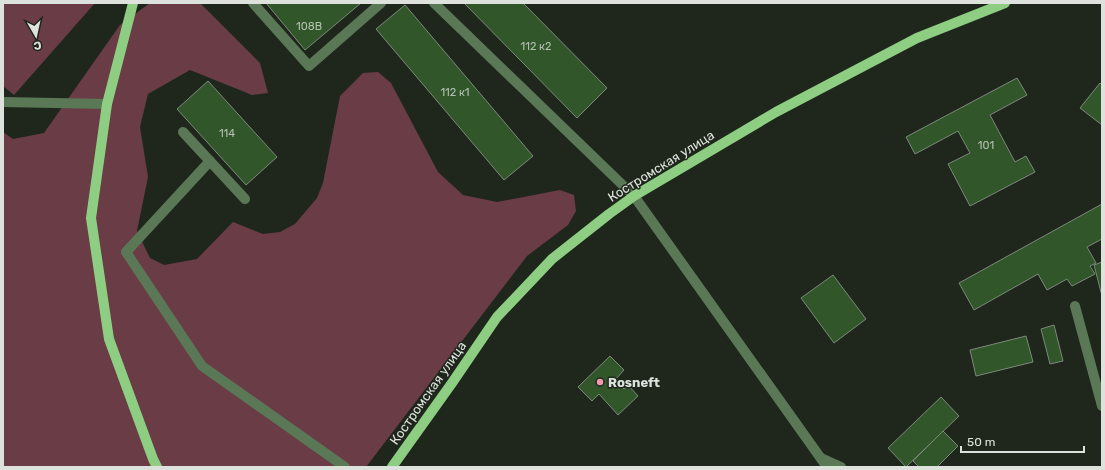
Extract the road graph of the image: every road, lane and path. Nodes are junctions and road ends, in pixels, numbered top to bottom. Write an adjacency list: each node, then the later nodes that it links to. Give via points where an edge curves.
1 (133, 3): 7 (main road)
2 (253, 3): 3 (street, via 308,66)
3 (381, 3)
4 (434, 3): 10 (street)
5 (1005, 3): 10 (main road, Костромская улица, via 917,38 776,112)
6 (3, 102): 7 (street)
7 (108, 104): 15 (main road, via 92,218 109,339)
8 (183, 132): 9 (street)
9 (210, 161): 11 (street); 16 (street, via 126,252 202,366)
10 (634, 196): 14 (street); 17 (main road, Костромская улица, via 552,259 497,317)
11 (245, 198)
12 (1075, 306): 13 (street)
13 (1102, 406)
14 (819, 457): 18 (street); 19 (street)
15 (158, 467)
16 (345, 467)
17 (392, 467)
18 (827, 467)
19 (841, 467)

